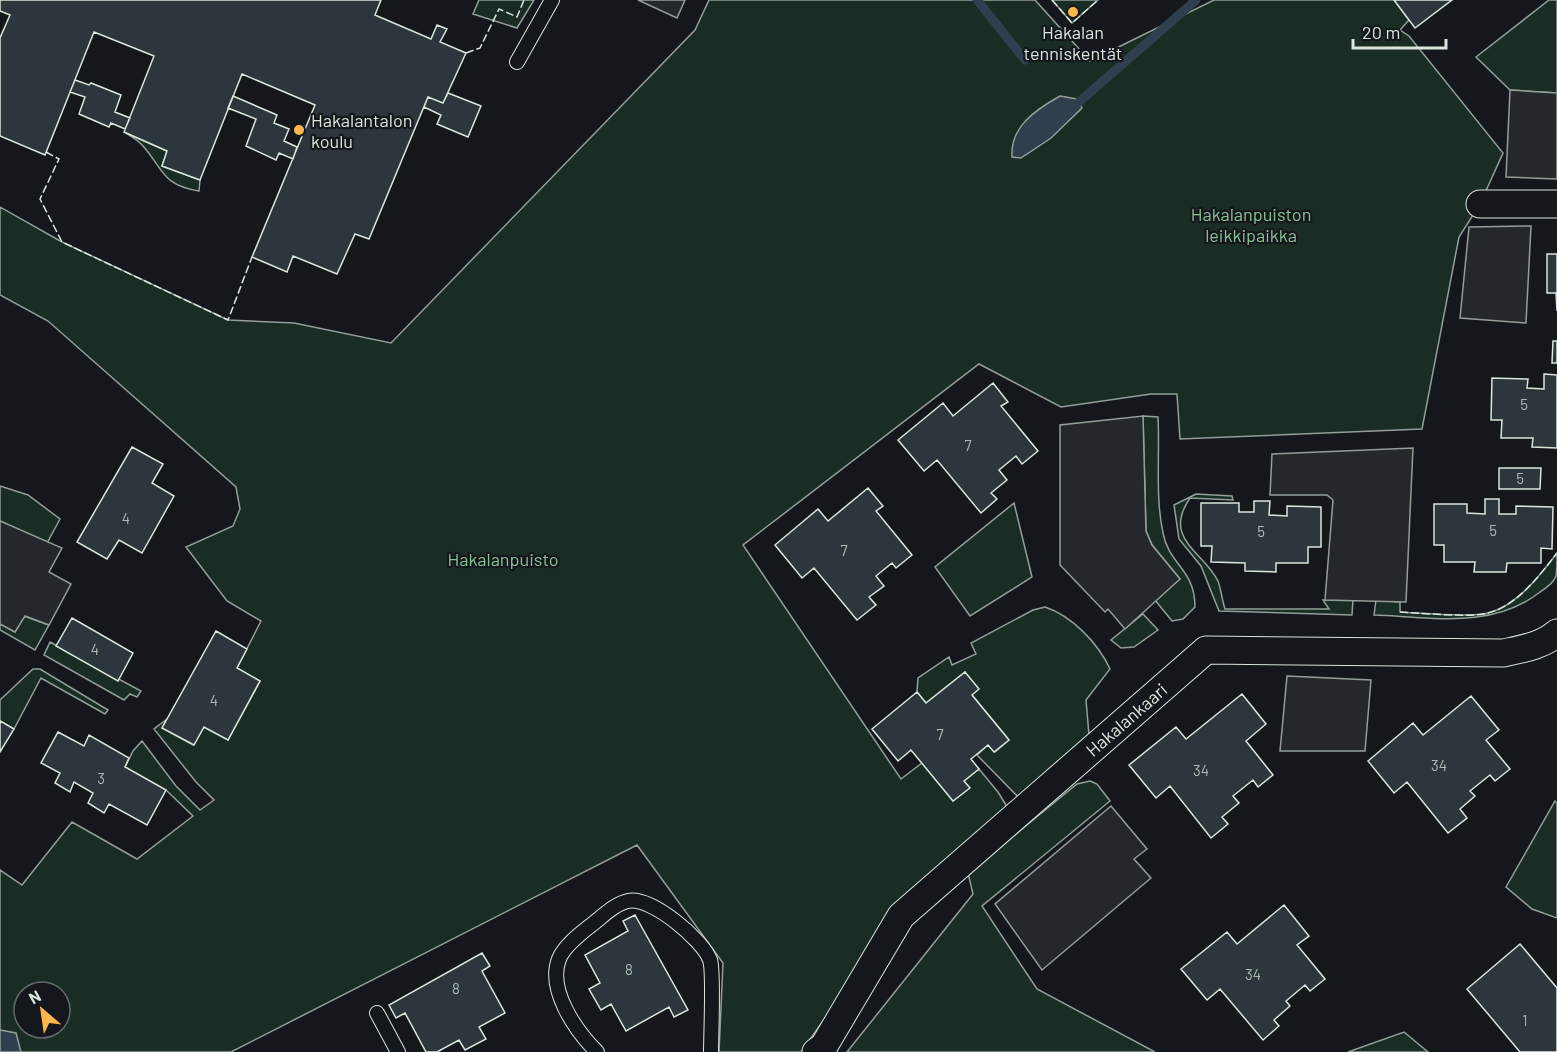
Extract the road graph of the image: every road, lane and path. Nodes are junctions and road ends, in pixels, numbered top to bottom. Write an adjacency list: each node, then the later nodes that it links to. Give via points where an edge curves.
1 (552, 0): 2 (lane)
2 (517, 62)
3 (1480, 204): 4 (street)
4 (1557, 204)
5 (1554, 641): 10 (street, Hakalankaari, via 1503,653 1206,650 901,916 824,1046)
6 (377, 1013): 7 (lane)
7 (398, 1052)
8 (597, 1052): 9 (lane, via 556,989 559,959 575,938 614,907 630,900 649,905 698,939 711,962)
9 (711, 1052)
10 (816, 1052)

